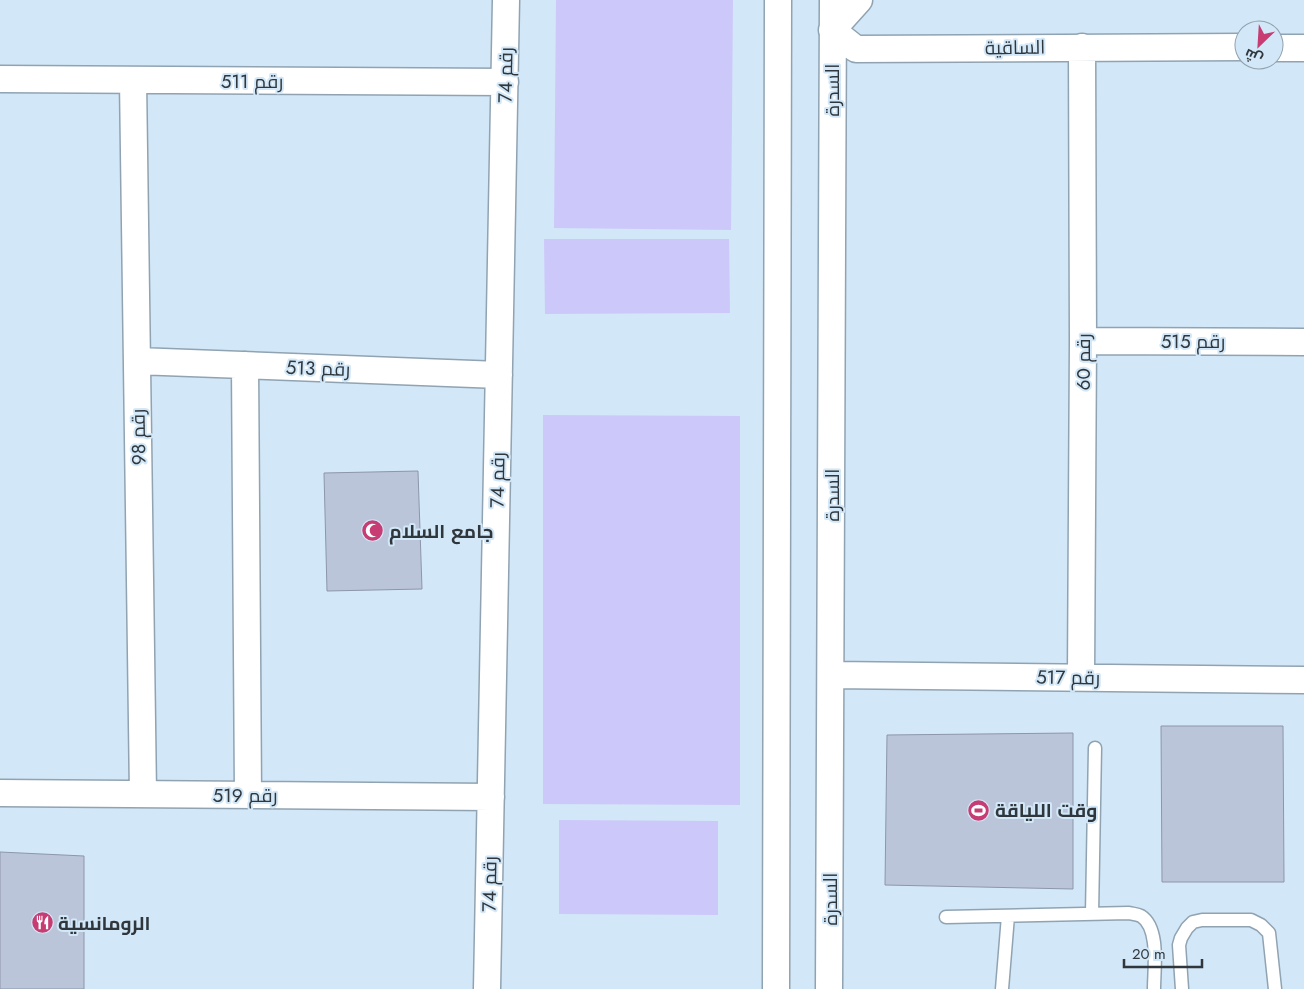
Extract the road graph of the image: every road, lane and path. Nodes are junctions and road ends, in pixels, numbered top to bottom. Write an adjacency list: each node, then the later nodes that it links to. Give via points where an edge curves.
1 (506, 0): 12 (street, رقم 74)
2 (778, 0): 30 (street)
3 (833, 0): 5 (street, السدرة)
4 (860, 0): 5 (street)
5 (832, 30): 6 (street, الساقية, via 856,49); 18 (street, السدرة)
6 (1082, 47): 7 (street, الساقية); 13 (street, رقم 60)
7 (1234, 48)
8 (1284, 48): 9 (street)
9 (1304, 48)
10 (0, 79): 11 (street, رقم 511)
11 (133, 80): 12 (street, رقم 511); 15 (street, رقم 98)
12 (505, 82): 17 (street, رقم 74)
13 (1083, 341): 14 (street, رقم 515); 19 (street, رقم 60)
14 (1304, 342)
15 (137, 361): 16 (street, رقم 513); 23 (street, رقم 98)
16 (246, 365): 17 (street, رقم 513); 24 (street)
17 (499, 375): 25 (street, رقم 74)
18 (831, 674): 19 (street, رقم 517); 31 (street, السدرة)
19 (1081, 677): 20 (street, رقم 517)
20 (1304, 680)
21 (1094, 748): 26 (lane)
22 (0, 793): 23 (street, رقم 519)
23 (143, 794): 24 (street, رقم 519)
24 (248, 795): 25 (street, رقم 519)
25 (490, 797): 29 (street, رقم 74)
26 (1092, 914): 27 (lane); 33 (lane, via 1129,913 1140,916 1149,924 1154,935)
27 (1008, 916): 28 (lane); 32 (lane)
28 (946, 917)
29 (487, 989)
30 (776, 989)
31 (829, 989)
32 (1002, 989)
33 (1154, 989)
34 (1182, 989): 35 (lane, via 1179,945 1193,922 1251,920 1269,934)
35 (1275, 989)

